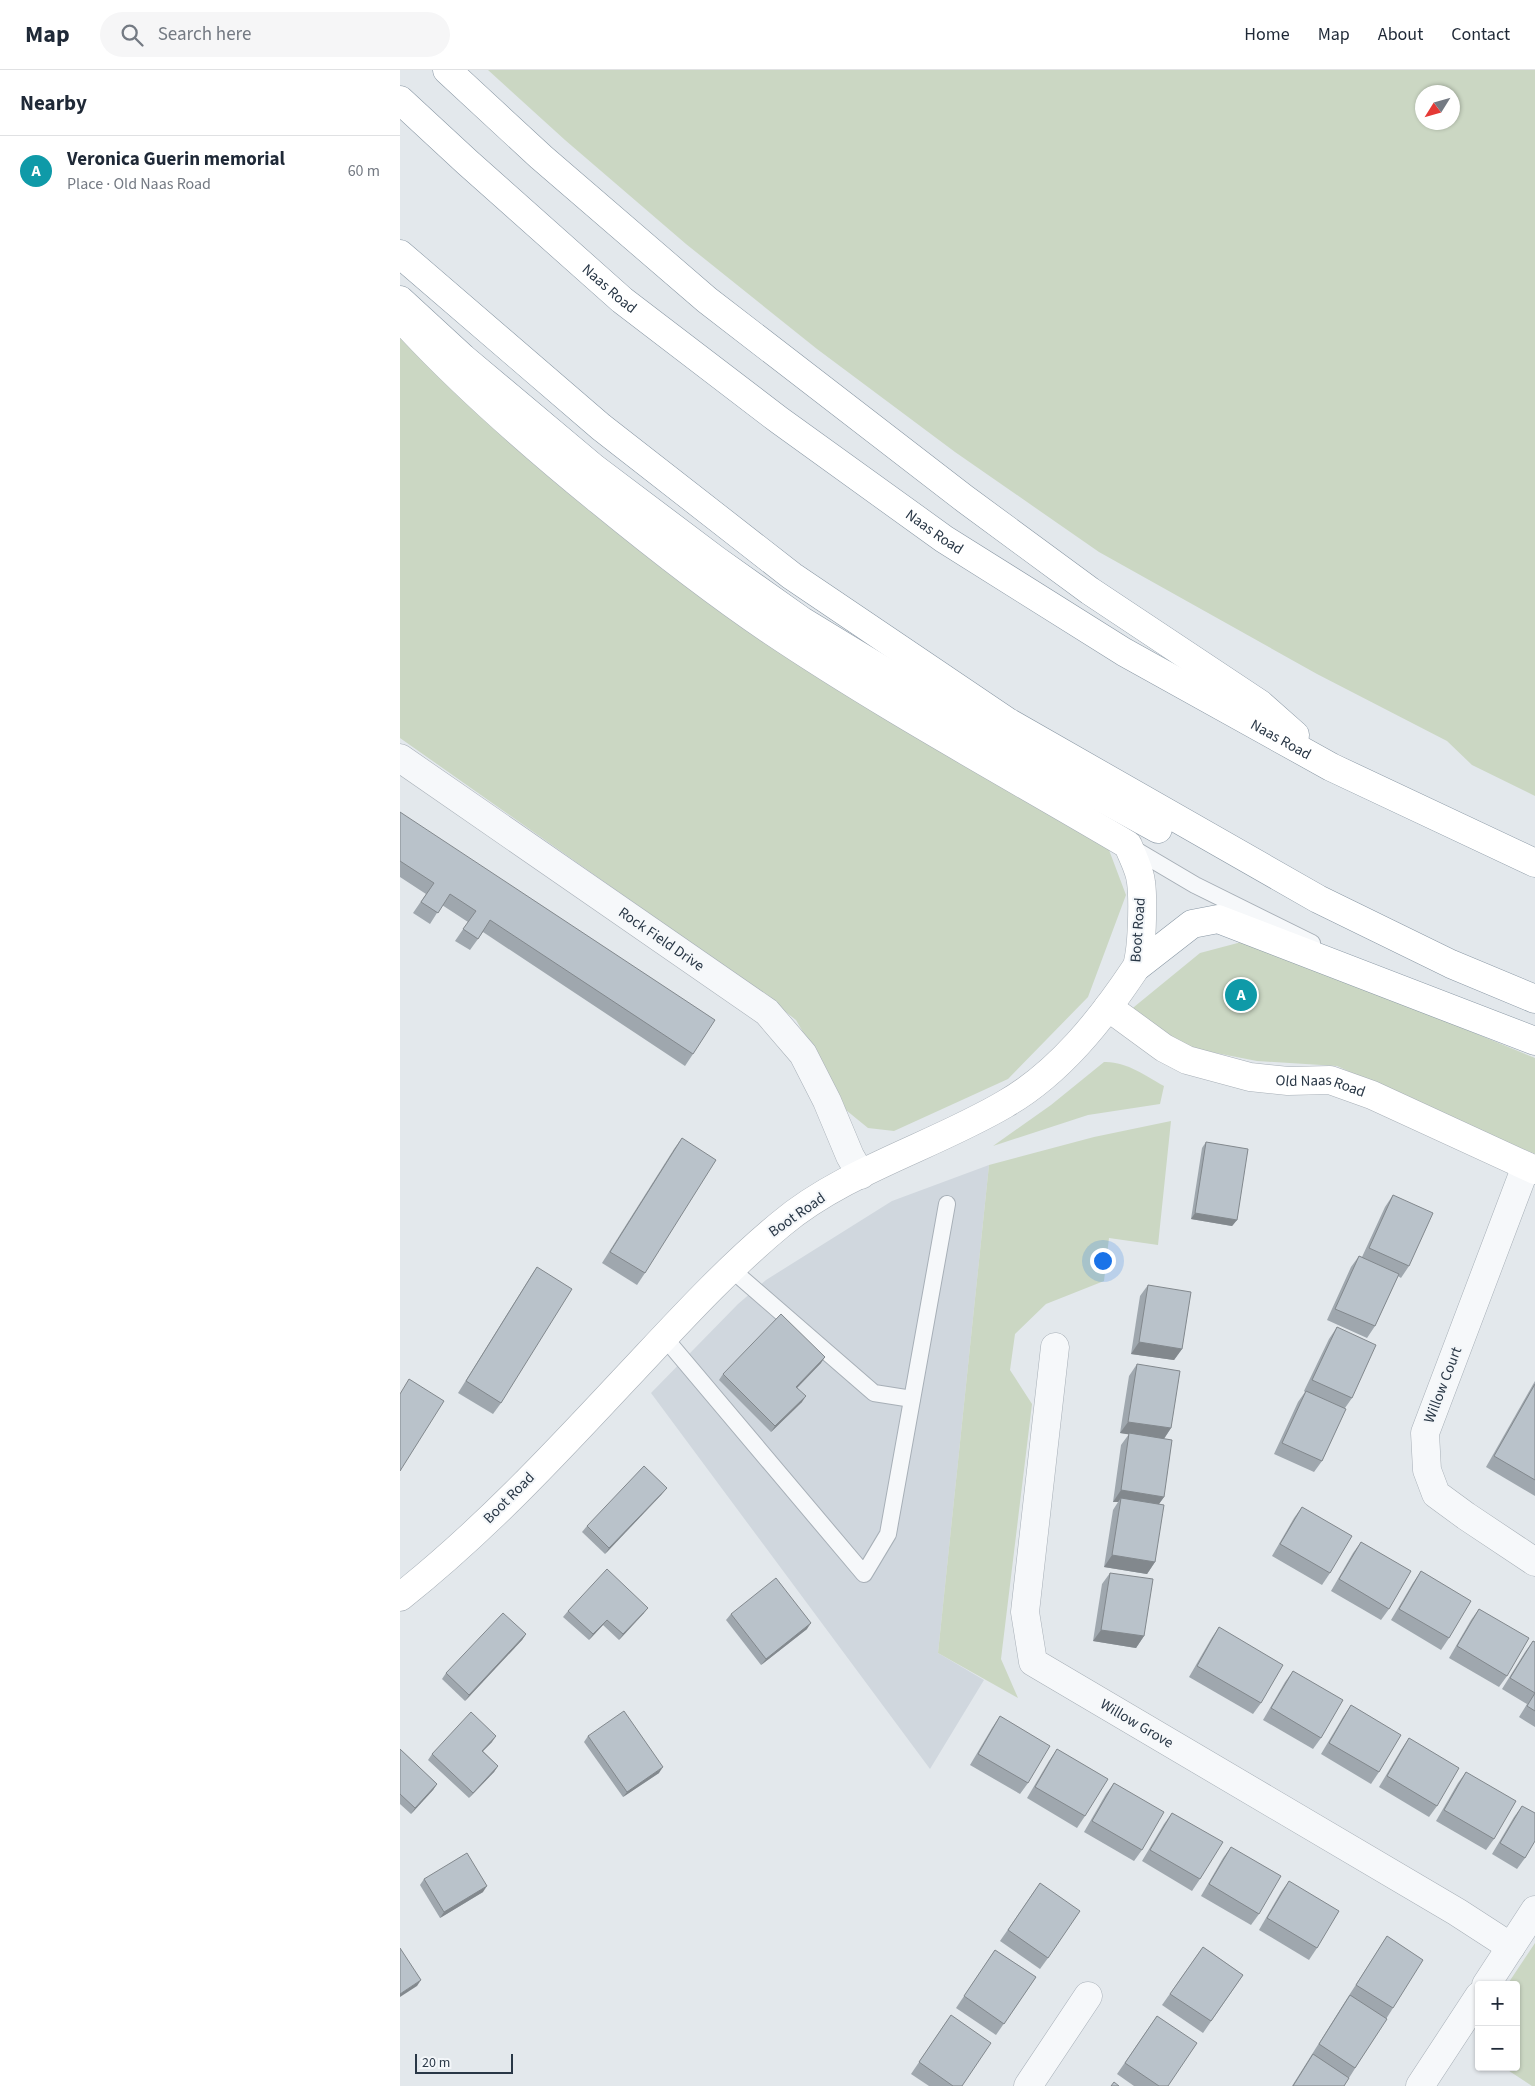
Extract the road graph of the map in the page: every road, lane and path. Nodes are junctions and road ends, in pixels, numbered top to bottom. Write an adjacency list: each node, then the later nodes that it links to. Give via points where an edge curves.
1 (447, 70): 7 (main road, via 541,157 707,300 1090,592 1260,704)
2 (400, 100): 7 (main road, Naas Road, via 622,300 779,420 944,539 1124,652)
3 (400, 254): 10 (main road, via 601,427 792,576 1008,722)
4 (400, 300): 10 (main road, via 594,468 802,621 1002,743 1143,822)
5 (400, 318): 8 (main road, via 437,357 544,455 660,550 770,630 926,728)
6 (400, 758): 17 (street, Rock Field Drive, via 767,1012 802,1054)
7 (1331, 767): 9 (main road, Naas Road)
8 (1128, 845): 11 (main road, Boot Road, via 1141,880); 13 (lane, via 1196,885)
9 (1535, 863)
10 (1297, 888): 12 (main road, via 1451,964)
11 (1138, 966): 13 (main road, via 1192,924 1218,919); 14 (main road, Boot Road)
12 (1535, 999)
13 (1431, 1001): 15 (main road)
14 (1108, 1007): 16 (main road, Old Naas Road, via 1164,1048 1187,1060 1250,1077 1288,1081 1330,1080 1372,1095); 17 (main road, Boot Road, via 1066,1056 1008,1102 970,1124)
15 (1535, 1041)
16 (1531, 1168): 23 (street, Willow Court, via 1425,1433 1427,1470 1436,1494)
17 (861, 1176): 19 (main road, Boot Road, via 821,1196 784,1222)
18 (947, 1204): 22 (lane)
19 (731, 1269): 20 (main road, Boot Road); 22 (lane, via 874,1393)
20 (664, 1337): 22 (lane, via 864,1574 888,1534); 24 (main road, Boot Road, via 502,1504 440,1565)
21 (1055, 1347): 26 (street, Willow Grove, via 1025,1612 1033,1662 1458,1912)
22 (912, 1399)
23 (1535, 1562)
24 (400, 1597)
25 (1535, 1910): 26 (street)
26 (1511, 1947): 27 (street)
27 (1489, 1981)
28 (1088, 1996): 30 (street)
29 (1475, 2002): 31 (street)
30 (1028, 2086)
31 (1420, 2086)

